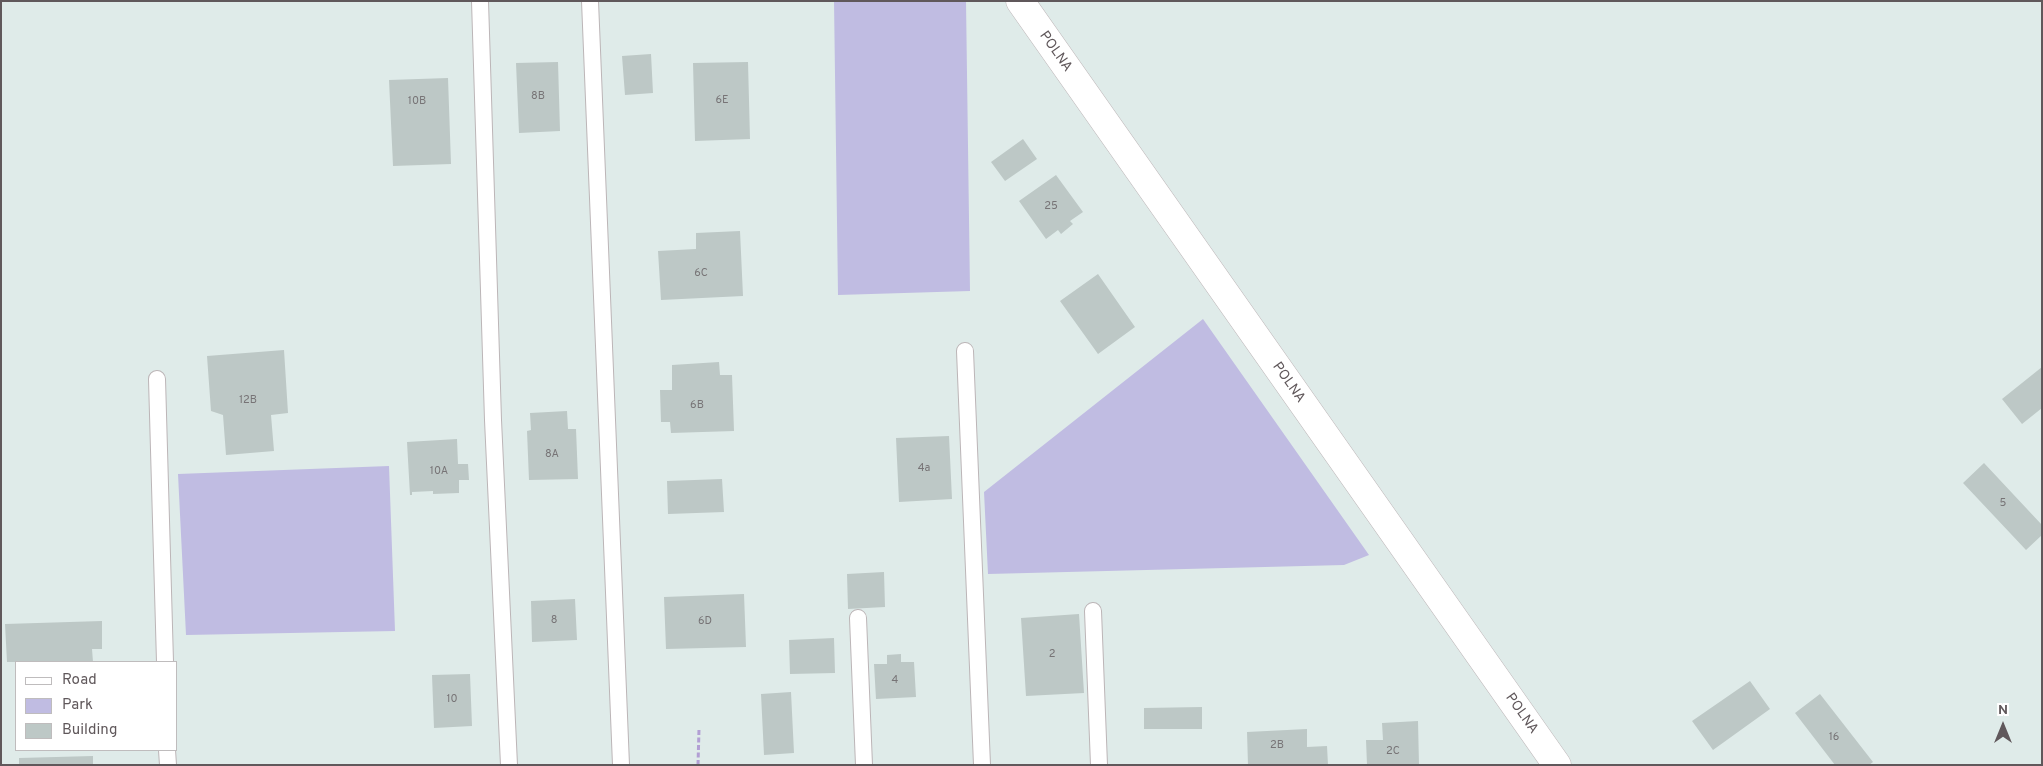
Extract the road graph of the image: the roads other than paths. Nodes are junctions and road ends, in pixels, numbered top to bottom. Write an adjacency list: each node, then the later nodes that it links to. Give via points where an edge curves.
1 (480, 1): 11 (lane, via 493,420)
2 (590, 1): 12 (lane)
3 (1020, 1): 16 (street, POLNA)
4 (965, 351): 14 (lane)
5 (157, 379): 8 (lane)
6 (1093, 611): 15 (lane)
7 (858, 618): 13 (lane)
8 (165, 661)
9 (167, 751): 10 (lane)
10 (168, 765)
11 (509, 765)
12 (621, 765)
13 (864, 765)
14 (982, 765)
15 (1099, 765)
16 (1557, 765)

